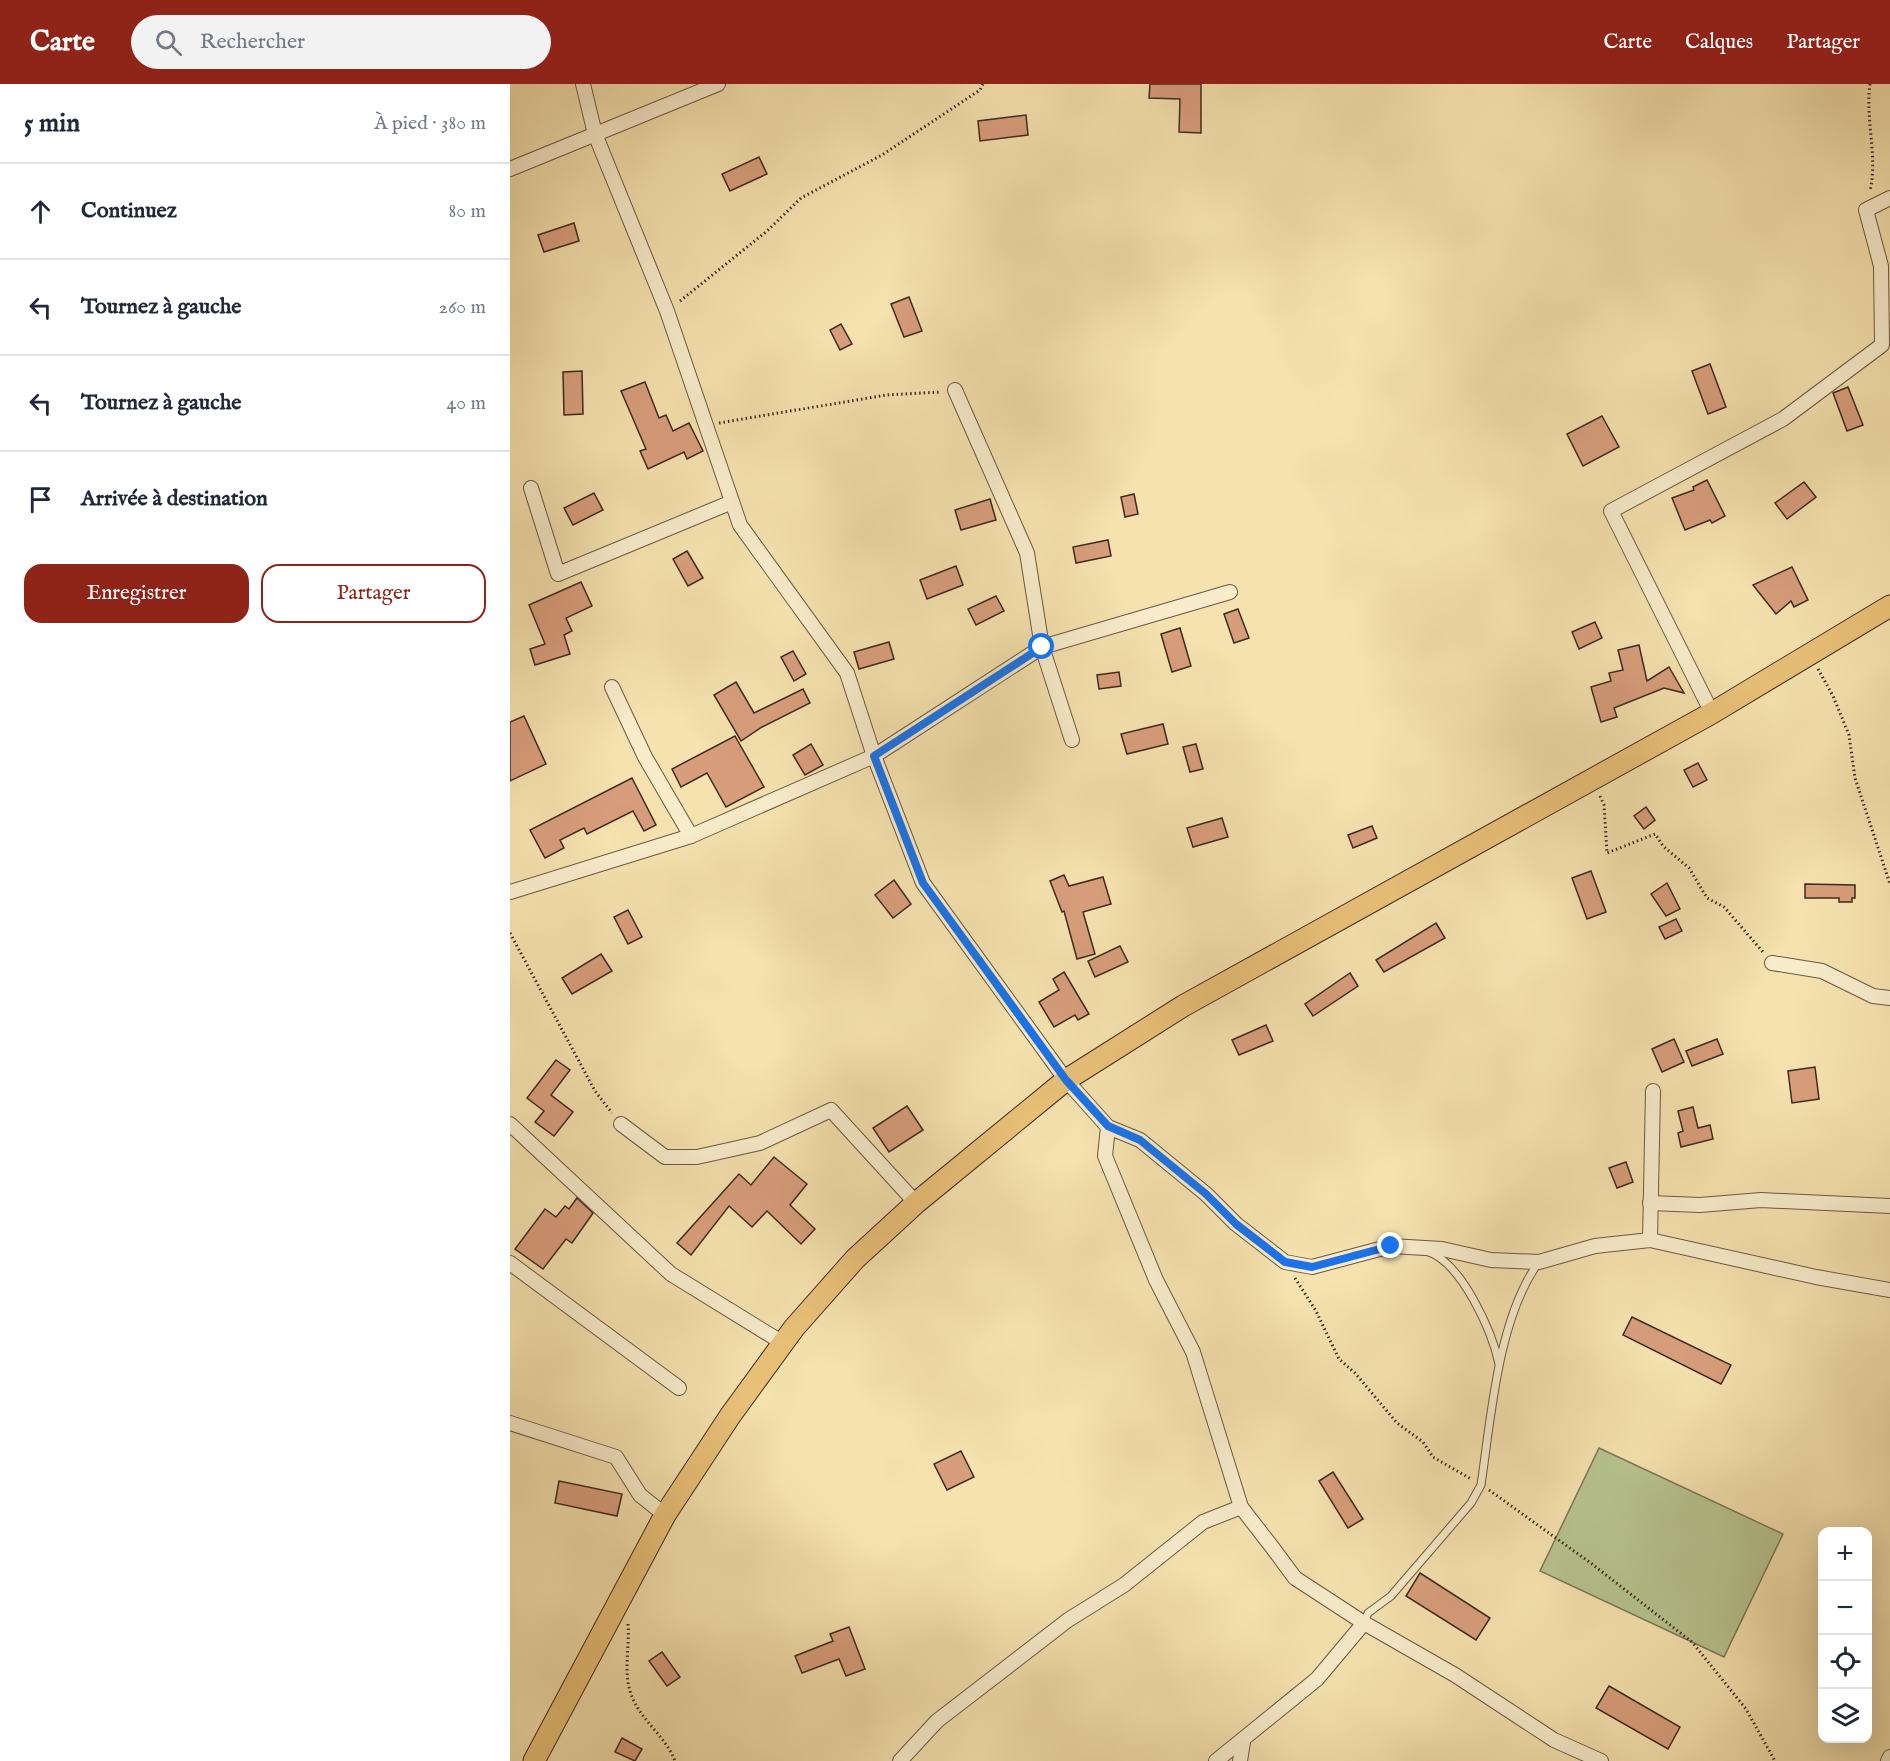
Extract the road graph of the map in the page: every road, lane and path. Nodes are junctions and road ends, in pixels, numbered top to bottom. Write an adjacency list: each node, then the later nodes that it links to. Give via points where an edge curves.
1 (583, 84): 5 (street)
2 (718, 84): 5 (street)
3 (983, 84): 9 (path, via 980,90 882,155 801,198 767,231)
4 (1870, 84): 8 (path, via 1867,105 1873,182)
5 (595, 134): 6 (street); 9 (street)
6 (510, 169)
7 (1890, 198): 8 (street)
8 (1866, 210): 19 (street, via 1881,266 1882,345 1783,419 1611,511)
9 (667, 311): 11 (street)
10 (955, 390): 11 (path, via 886,395); 16 (street, via 1027,554)
11 (706, 426): 13 (street)
12 (531, 488): 13 (street, via 558,574)
13 (732, 502): 21 (street, via 740,525 847,673)
14 (1230, 592): 16 (street)
15 (1890, 606): 17 (main road)
16 (1042, 647): 20 (street); 21 (street)
17 (1810, 654): 19 (main road); 24 (path, via 1849,735 1855,777)
18 (612, 687): 23 (street, via 645,757)
19 (1712, 713): 22 (main road)
20 (1072, 740)
21 (874, 756): 23 (street); 29 (street, via 923,883)
22 (1592, 779): 27 (path, via 1604,805 1607,853 1655,834 1689,868 1707,898 1724,907); 29 (main road, via 1183,1006)
23 (691, 836): 25 (street)
24 (1890, 884)
25 (510, 892)
26 (510, 933): 32 (path, via 595,1091)
27 (1772, 963): 28 (street, via 1822,971 1873,996)
28 (1890, 998)
29 (1066, 1080): 33 (street); 34 (main road)
30 (1653, 1091): 35 (street)
31 (510, 1124): 43 (street, via 671,1274)
32 (621, 1124): 34 (street, via 665,1157 697,1157 760,1143 831,1110)
33 (1108, 1126): 39 (street, via 1140,1140); 48 (street, via 1105,1156 1156,1280 1193,1352)
34 (916, 1203): 43 (main road, via 855,1259)
35 (1650, 1203): 36 (street, via 1700,1205 1761,1200); 37 (street)
36 (1890, 1206)
37 (1650, 1240): 40 (street, via 1595,1246); 42 (street)
38 (1420, 1249): 39 (street, via 1391,1246 1312,1267); 40 (street, via 1442,1249 1491,1260); 44 (lane, via 1435,1254 1482,1311)
39 (1285, 1262): 47 (path, via 1316,1311 1339,1359 1433,1456)
40 (1539, 1262): 44 (lane, via 1508,1328)
41 (510, 1264): 45 (street)
42 (1890, 1290)
43 (783, 1343): 49 (main road)
44 (1500, 1366): 47 (lane)
45 (679, 1388)
46 (510, 1423): 49 (street, via 616,1457 640,1495)
47 (1481, 1485): 51 (lane, via 1471,1503 1391,1596 1368,1613); 59 (path, via 1692,1642 1746,1709)
48 (1241, 1507): 51 (street, via 1295,1578); 55 (street, via 1203,1522 1124,1585 1068,1620 938,1720)
49 (665, 1515): 50 (main road)
50 (626, 1591): 53 (main road); 54 (path, via 627,1680 633,1700 670,1747)
51 (1364, 1623): 52 (street, via 1317,1679); 58 (street, via 1455,1675 1554,1740)
52 (1243, 1742): 56 (street); 57 (street)
53 (534, 1761)
54 (675, 1761)
55 (900, 1761)
56 (1216, 1761)
57 (1240, 1761)
58 (1601, 1761)
59 (1775, 1761)

